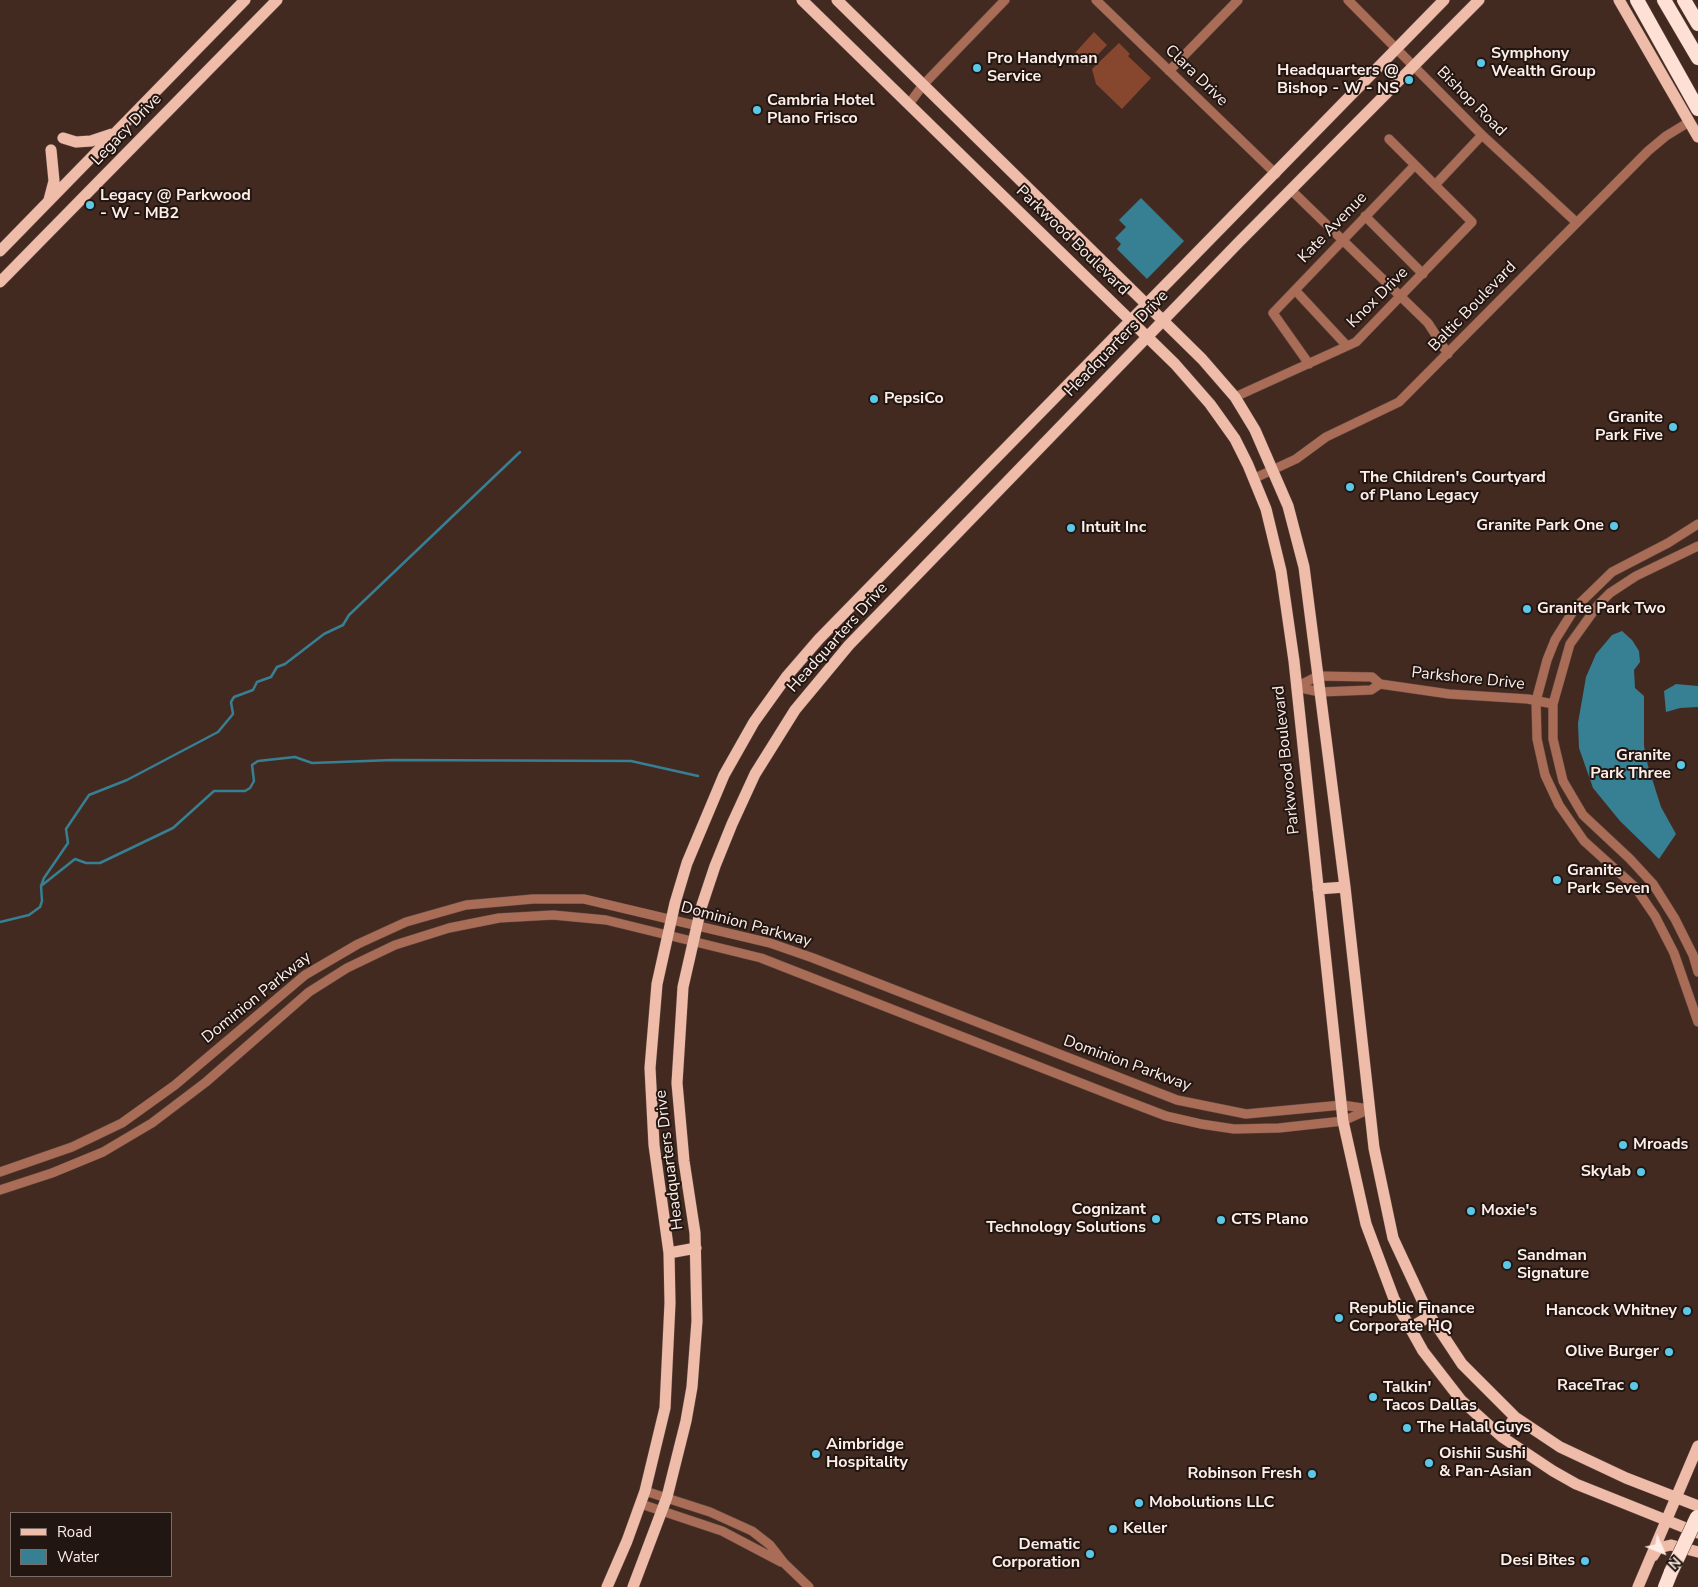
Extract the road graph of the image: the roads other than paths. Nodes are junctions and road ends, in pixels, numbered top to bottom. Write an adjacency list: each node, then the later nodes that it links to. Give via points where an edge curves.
1 (245, 0): 25 (main road, Legacy Drive)
2 (278, 0): 43 (main road, Legacy Drive)
3 (802, 0): 21 (main road, Parkwood Boulevard)
4 (837, 0): 20 (main road, Parkwood Boulevard)
5 (1005, 0): 20 (street)
6 (1096, 0): 19 (street, Clara Drive)
7 (1238, 0): 19 (street)
8 (1348, 0): 16 (street, Bishop Road)
9 (1444, 0): 16 (main road, Headquarters Drive)
10 (1479, 0): 18 (main road, Headquarters Drive)
11 (1619, 0): 24 (main road)
12 (1637, 0): 23 (highway)
13 (1664, 0): 17 (highway)
14 (1684, 0): 15 (highway)
15 (1698, 24)
16 (1397, 48): 18 (street, Bishop Road); 32 (main road, Headquarters Drive)
17 (1698, 58)
18 (1414, 65): 26 (street, Bishop Road); 35 (main road, Headquarters Drive)
19 (1169, 71): 32 (street, Clara Drive)
20 (923, 85): 21 (street); 22 (street); 33 (main road, Parkwood Boulevard)
21 (901, 96): 22 (main road, Parkwood Boulevard)
22 (909, 104): 36 (main road, Parkwood Boulevard)
23 (1698, 109)
24 (1689, 122): 27 (main road); 39 (street, Baltic Boulevard, via 1648,151)
25 (116, 132): 28 (main road, via 91,141 76,142); 37 (main road, Legacy Drive)
26 (1482, 135): 34 (street); 39 (street, Bishop Road)
27 (1698, 137)
28 (63, 138)
29 (1389, 139): 31 (street)
30 (51, 150): 37 (main road, via 54,182)
31 (1415, 165): 34 (street); 38 (street, Kate Avenue)
32 (1276, 174): 35 (main road); 46 (main road, Headquarters Drive)
33 (1022, 183): 36 (main road); 46 (main road, Parkwood Boulevard)
34 (1435, 185): 42 (street, Knox Drive, via 1472,222)
35 (1291, 190): 40 (street); 47 (main road, Headquarters Drive)
36 (1007, 199): 48 (main road, Parkwood Boulevard)
37 (49, 200): 41 (main road, Legacy Drive)
38 (1365, 216): 40 (street, Kate Avenue); 42 (street)
39 (1576, 222): 51 (street, Baltic Boulevard)
40 (1342, 240): 44 (street, Kate Avenue); 45 (street)
41 (0, 251)
42 (1422, 274): 45 (street, Knox Drive)
43 (0, 282)
44 (1295, 290): 50 (street); 52 (street, Kate Avenue, via 1273,313)
45 (1401, 296): 50 (street, Knox Drive, via 1367,332); 51 (street, via 1428,323)
46 (1147, 305): 47 (main road, Parkwood Boulevard); 48 (main road, Headquarters Drive)
47 (1163, 320): 49 (main road, Headquarters Drive); 53 (main road, Parkwood Boulevard)
48 (1132, 321): 49 (main road, Parkwood Boulevard); 70 (main road, Headquarters Drive, via 819,638 776,691 739,746 712,800)
49 (1148, 336): 55 (main road, Parkwood Boulevard, via 1210,404 1231,432); 71 (main road, Headquarters Drive, via 849,646 806,696 777,737 732,824)
50 (1347, 346): 52 (street, Knox Drive)
51 (1448, 354): 54 (street, Baltic Boulevard, via 1399,402 1326,437 1296,459)
52 (1309, 364): 53 (street, Knox Drive)
53 (1235, 397): 54 (main road, Parkwood Boulevard)
54 (1274, 470): 55 (street, Baltic Boulevard); 60 (main road, Parkwood Boulevard, via 1300,548)
55 (1255, 478): 62 (main road, Parkwood Boulevard, via 1281,571)
56 (1698, 524): 58 (street, via 1628,562)
57 (1698, 546): 59 (street, via 1636,576)
58 (1600, 582): 59 (street); 64 (street, via 1575,608 1555,640)
59 (1610, 594): 65 (street, via 1587,618 1570,644)
60 (1318, 676): 61 (street, Parkshore Drive, via 1372,677); 62 (street, Parkshore Drive); 63 (main road, Parkwood Boulevard)
61 (1380, 684): 63 (street, Parkshore Drive, via 1371,690); 64 (street, Parkshore Drive)
62 (1296, 687): 63 (street, Parkshore Drive); 67 (main road, Parkwood Boulevard)
63 (1320, 692): 66 (main road, Parkwood Boulevard)
64 (1536, 701): 65 (street, Parkshore Drive); 69 (street, via 1537,739 1545,775 1559,805 1584,841)
65 (1553, 704): 68 (street, via 1553,739 1563,782 1583,816 1630,859)
66 (1344, 887): 67 (main road); 82 (main road, Parkwood Boulevard)
67 (1318, 889): 80 (main road, Parkwood Boulevard)
68 (1657, 891): 69 (street); 74 (street, via 1675,919)
69 (1644, 899): 78 (street, via 1674,953)
70 (671, 920): 71 (street, Dominion Parkway); 72 (main road, Headquarters Drive); 77 (street, Dominion Parkway, via 584,899 533,899 466,905 406,922 358,944 305,975)
71 (697, 926): 73 (main road, Headquarters Drive); 75 (street, Dominion Parkway, via 770,943)
72 (667, 936): 73 (street, Dominion Parkway); 79 (street, Dominion Parkway, via 606,920 553,915 499,918 449,928 395,945 347,968 309,992); 90 (main road, Headquarters Drive, via 656,992 650,1068 654,1145)
73 (693, 943): 76 (street, Dominion Parkway, via 761,958); 89 (main road, Headquarters Drive, via 680,1016 677,1083)
74 (1698, 972)
75 (878, 984): 76 (street); 81 (street, Dominion Parkway, via 1132,1084)
76 (872, 1000): 85 (street, Dominion Parkway, via 1166,1116)
77 (259, 1013): 79 (street); 84 (street, Dominion Parkway, via 175,1085)
78 (1698, 1022)
79 (270, 1026): 86 (street, Dominion Parkway, via 206,1082)
80 (1342, 1105): 81 (street, Dominion Parkway, via 1252,1114); 82 (street, Dominion Parkway); 83 (main road, Parkwood Boulevard)
81 (1211, 1108): 85 (street)
82 (1370, 1109): 83 (street, Dominion Parkway); 91 (main road, Parkwood Boulevard, via 1376,1162 1392,1238)
83 (1343, 1121): 85 (street, Dominion Parkway, via 1279,1128 1234,1129); 92 (main road, Parkwood Boulevard, via 1366,1224 1394,1299)
84 (122, 1123): 86 (street); 87 (street, Dominion Parkway, via 72,1147)
85 (1207, 1125)
86 (130, 1136): 88 (street, Dominion Parkway, via 103,1152)
87 (0, 1172)
88 (0, 1190)
89 (696, 1248): 90 (main road); 98 (main road, Headquarters Drive, via 697,1321 692,1387)
90 (669, 1252): 97 (main road, Headquarters Drive, via 665,1408)
91 (1430, 1316): 92 (main road); 93 (main road, Parkwood Boulevard, via 1462,1364)
92 (1410, 1328): 94 (main road, Parkwood Boulevard, via 1422,1351 1461,1400)
93 (1516, 1417): 94 (main road); 99 (main road, Parkwood Boulevard, via 1560,1447)
94 (1502, 1437): 104 (main road, Parkwood Boulevard, via 1576,1484)
95 (1698, 1446): 96 (main road)
96 (1695, 1463): 99 (main road)
97 (645, 1491): 98 (street); 100 (main road, Headquarters Drive)
98 (667, 1497): 102 (main road, Headquarters Drive); 108 (street, via 729,1519 770,1545)
99 (1675, 1497): 101 (main road, Parkwood Boulevard); 104 (main road)
100 (641, 1504): 102 (street); 109 (main road, Headquarters Drive)
101 (1698, 1506)
102 (662, 1511): 108 (street, via 722,1531); 110 (main road, Headquarters Drive)
103 (1698, 1515): 113 (highway, bridge)
104 (1665, 1521): 105 (main road, Parkwood Boulevard); 107 (main road)
105 (1698, 1533)
106 (1698, 1552): 107 (main road, via 1671,1545 1658,1548)
107 (1649, 1562): 112 (main road)
108 (784, 1563): 111 (street)
109 (607, 1587)
110 (633, 1587)
111 (809, 1587)
112 (1638, 1587)
113 (1665, 1587)

